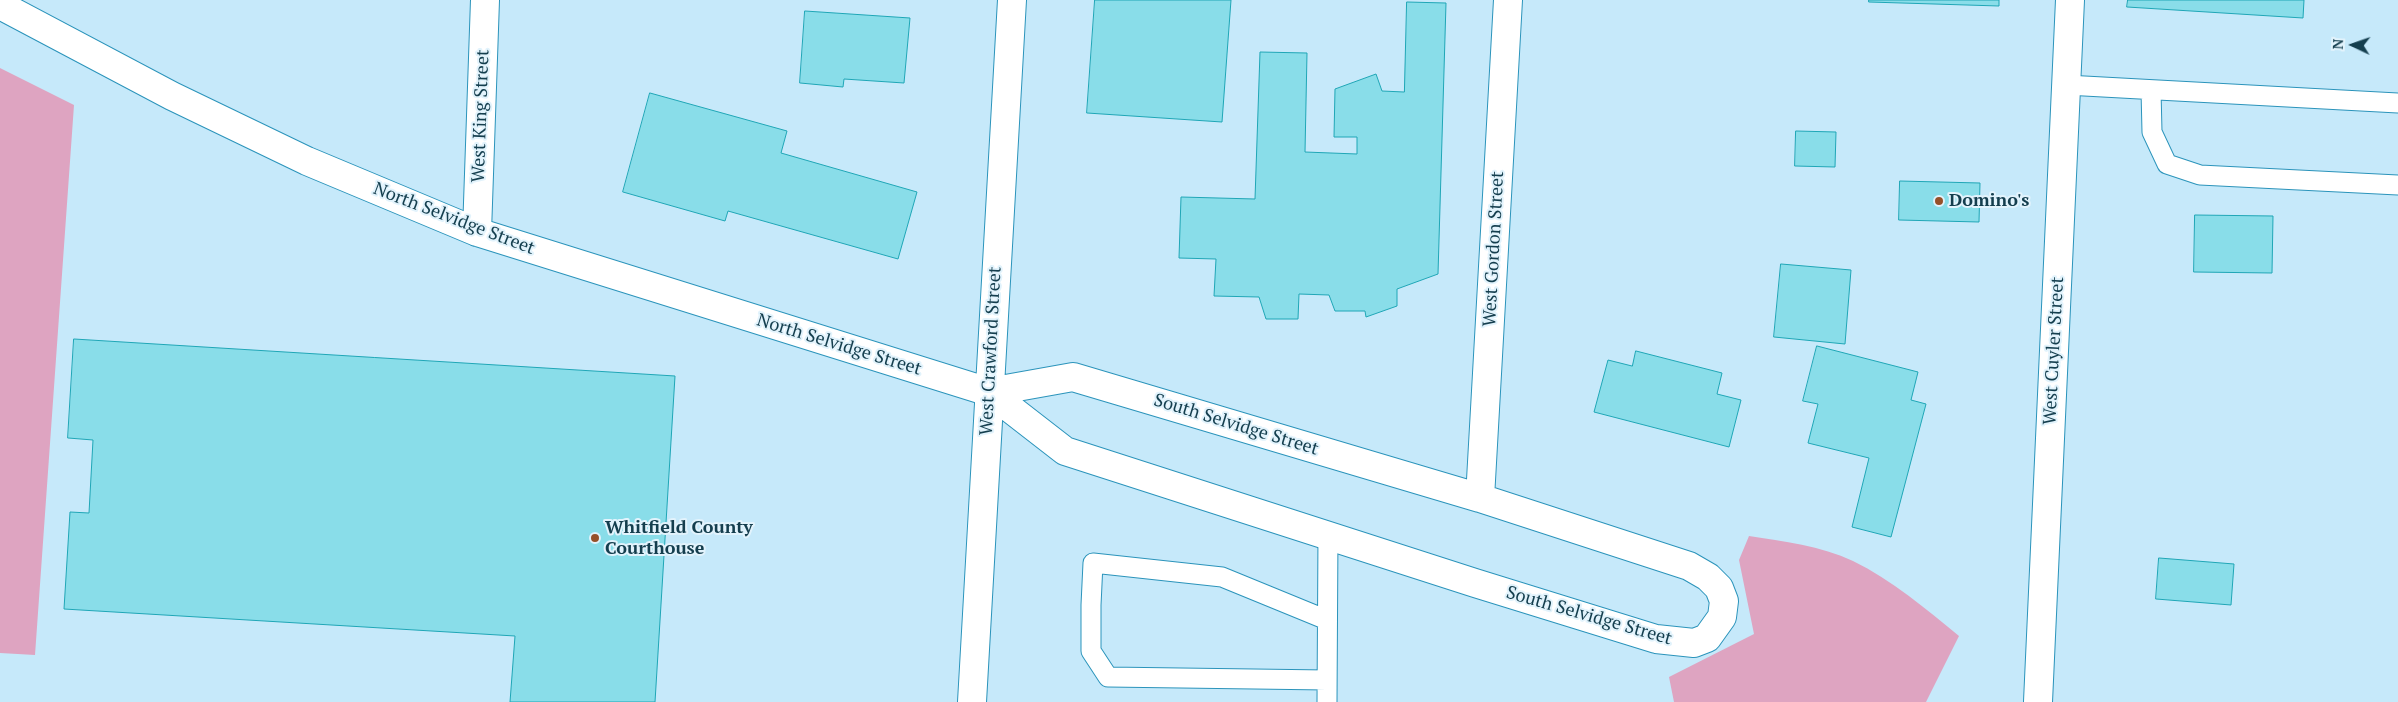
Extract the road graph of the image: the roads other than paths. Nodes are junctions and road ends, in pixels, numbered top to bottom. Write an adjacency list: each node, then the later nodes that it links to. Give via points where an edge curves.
1 (485, 0): 10 (street, West King Street)
2 (1012, 0): 11 (street, West Crawford Street)
3 (1508, 0): 12 (street, West Gordon Street)
4 (2070, 0): 6 (street, West Cuyler Street)
5 (0, 5): 10 (street, North Selvidge Street, via 172,96 307,161)
6 (2066, 85): 7 (lane); 18 (street, West Cuyler Street)
7 (2150, 90): 8 (lane); 9 (lane, via 2152,132 2167,164 2200,175)
8 (2398, 102)
9 (2398, 185)
10 (477, 232): 11 (street, North Selvidge Street)
11 (989, 392): 12 (street, South Selvidge Street, via 1073,377); 13 (street, South Selvidge Street, via 1065,451); 16 (street, West Crawford Street)
12 (1480, 498): 13 (street, South Selvidge Street, via 1689,566 1719,588 1724,601 1722,617 1707,638 1694,642 1656,639)
13 (1328, 534): 14 (lane)
14 (1327, 620): 15 (lane); 15 (lane, via 1222,577 1093,563 1091,651 1108,677)
15 (1327, 680): 17 (lane)
16 (972, 702)
17 (1326, 702)
18 (2038, 702)

